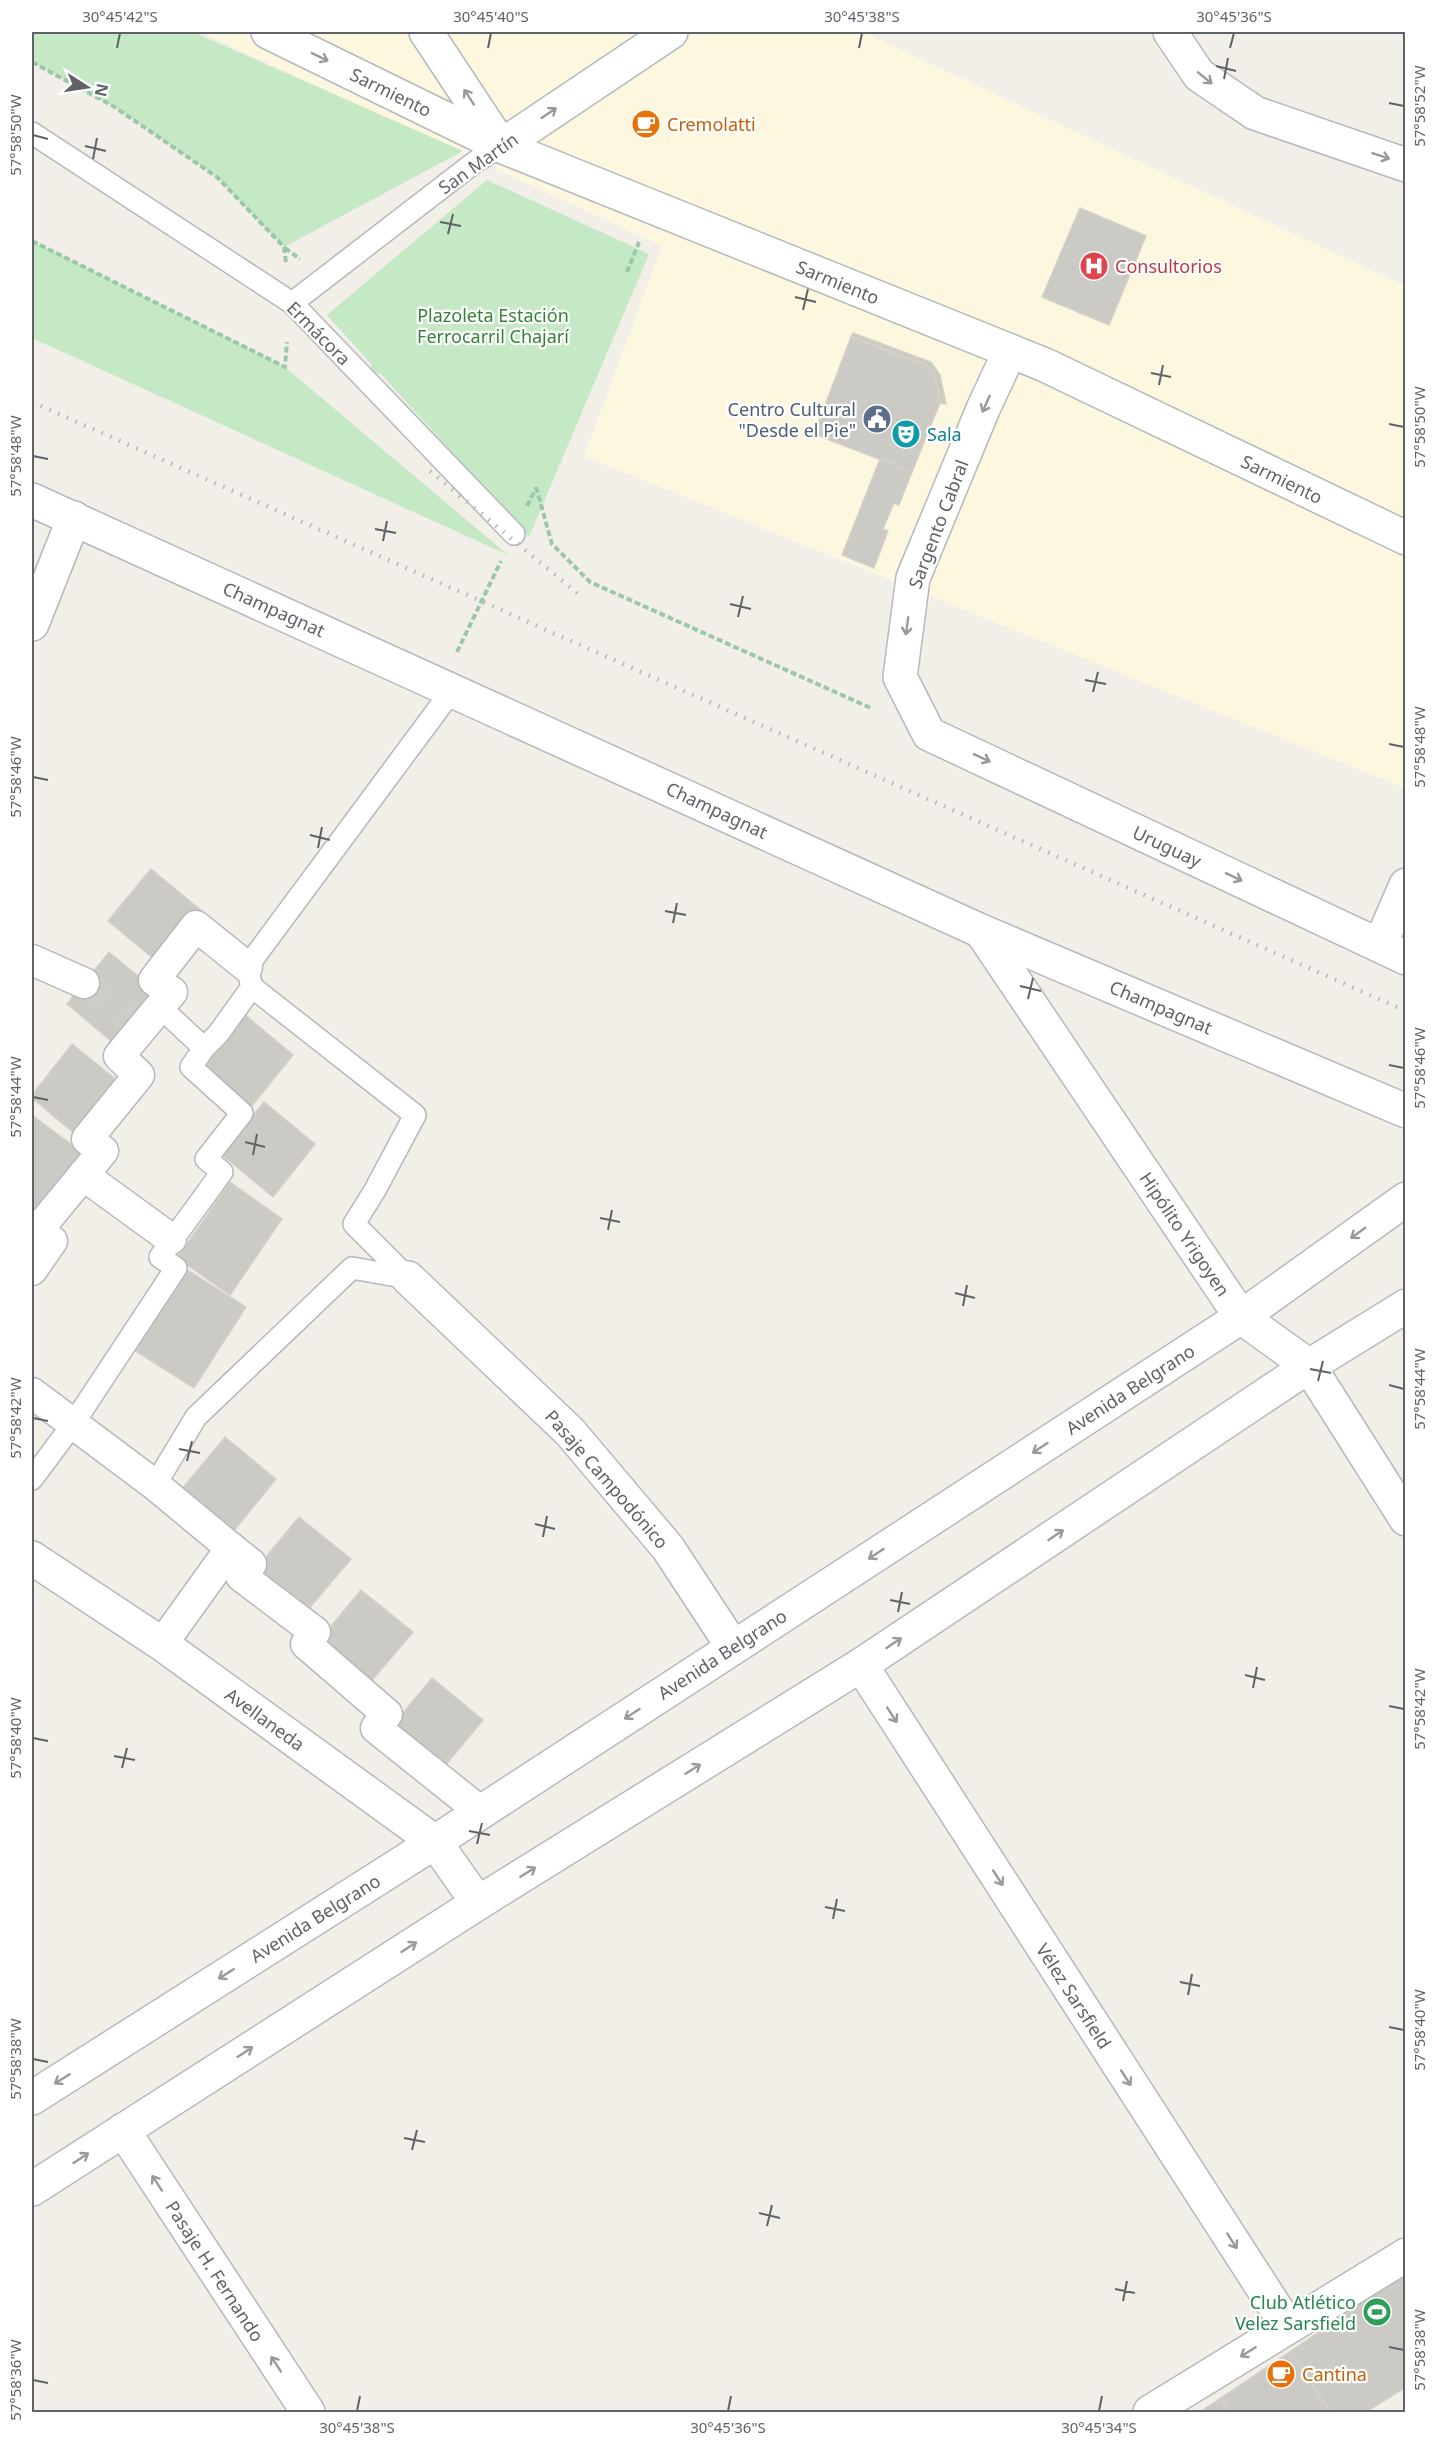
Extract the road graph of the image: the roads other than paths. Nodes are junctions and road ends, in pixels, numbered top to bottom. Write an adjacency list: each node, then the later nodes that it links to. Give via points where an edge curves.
1 (268, 32): 6 (street, Sarmiento, one-way to 6)
2 (426, 32): 6 (street, one-way to 2)
3 (671, 32): 6 (street, San Martín, one-way to 3)
4 (1170, 32): 7 (street, one-way to 7, via 1199,75 1255,113)
5 (32, 133): 8 (lane, Ermácora)
6 (501, 146): 8 (lane, San Martín); 9 (street, Sarmiento)
7 (1406, 165)
8 (292, 303): 12 (lane, Ermácora)
9 (1010, 351): 13 (street, Sarmiento); 16 (street, Sargento Cabral, one-way to 16, via 913,578 900,677)
10 (32, 500): 11 (street, Champagnat)
11 (74, 518): 14 (street); 15 (street, Champagnat)
12 (514, 534)
13 (1406, 538)
14 (32, 624)
15 (447, 687): 18 (street, Champagnat); 21 (lane)
16 (929, 734): 19 (street, Uruguay, one-way to 19)
17 (1406, 885): 19 (street)
18 (981, 930): 25 (street, Champagnat); 32 (street, Hipólito Yrigoyen)
19 (1393, 952)
20 (32, 960): 22 (street)
21 (249, 977): 23 (street, via 196,926 154,980 172,992); 24 (lane, via 218,1034); 30 (lane, via 415,1115 354,1224)
22 (84, 983)
23 (147, 1020): 24 (lane); 26 (street, via 119,1056 140,1075 87,1139 103,1151)
24 (204, 1048): 28 (lane, via 191,1067 242,1113 206,1159 222,1172)
25 (1406, 1111)
26 (83, 1175): 28 (street); 29 (street, via 37,1231 52,1241)
27 (1406, 1199): 32 (street, Avenida Belgrano, one-way to 32)
28 (171, 1239): 35 (lane, via 160,1257 176,1268)
29 (32, 1270)
30 (408, 1278): 37 (lane, via 352,1268 196,1417); 42 (street, Pasaje Campodónico, via 570,1432 668,1548)
31 (1406, 1306): 33 (street)
32 (1241, 1317): 33 (street, Hipólito Yrigoyen); 42 (street, Avenida Belgrano, one-way to 42)
33 (1309, 1366): 38 (street, Hipólito Yrigoyen); 43 (street, one-way to 33)
34 (32, 1394): 35 (street)
35 (73, 1424): 36 (lane); 37 (street)
36 (32, 1479)
37 (155, 1485): 39 (street)
38 (1406, 1519)
39 (231, 1548): 41 (street); 44 (street, via 251,1564 241,1576 315,1632 306,1644 387,1714 376,1728)
40 (33, 1561): 41 (street, Avellaneda)
41 (162, 1644): 45 (street, Avellaneda)
42 (734, 1647): 44 (street, Avenida Belgrano, one-way to 44)
43 (861, 1665): 46 (street, one-way to 43); 51 (street, Vélez Sarsfield, one-way to 51)
44 (481, 1812): 45 (street, Avenida Belgrano)
45 (435, 1842): 46 (street, Avellaneda); 47 (street, Avenida Belgrano, one-way to 47)
46 (478, 1903): 48 (street, one-way to 46)
47 (32, 2098)
48 (123, 2130): 49 (street, one-way to 48); 52 (street, Pasaje H. Fernando, one-way to 48)
49 (32, 2189)
50 (1406, 2255): 51 (street)
51 (1288, 2328): 53 (street, one-way to 53)
52 (308, 2412)
53 (1150, 2412)

